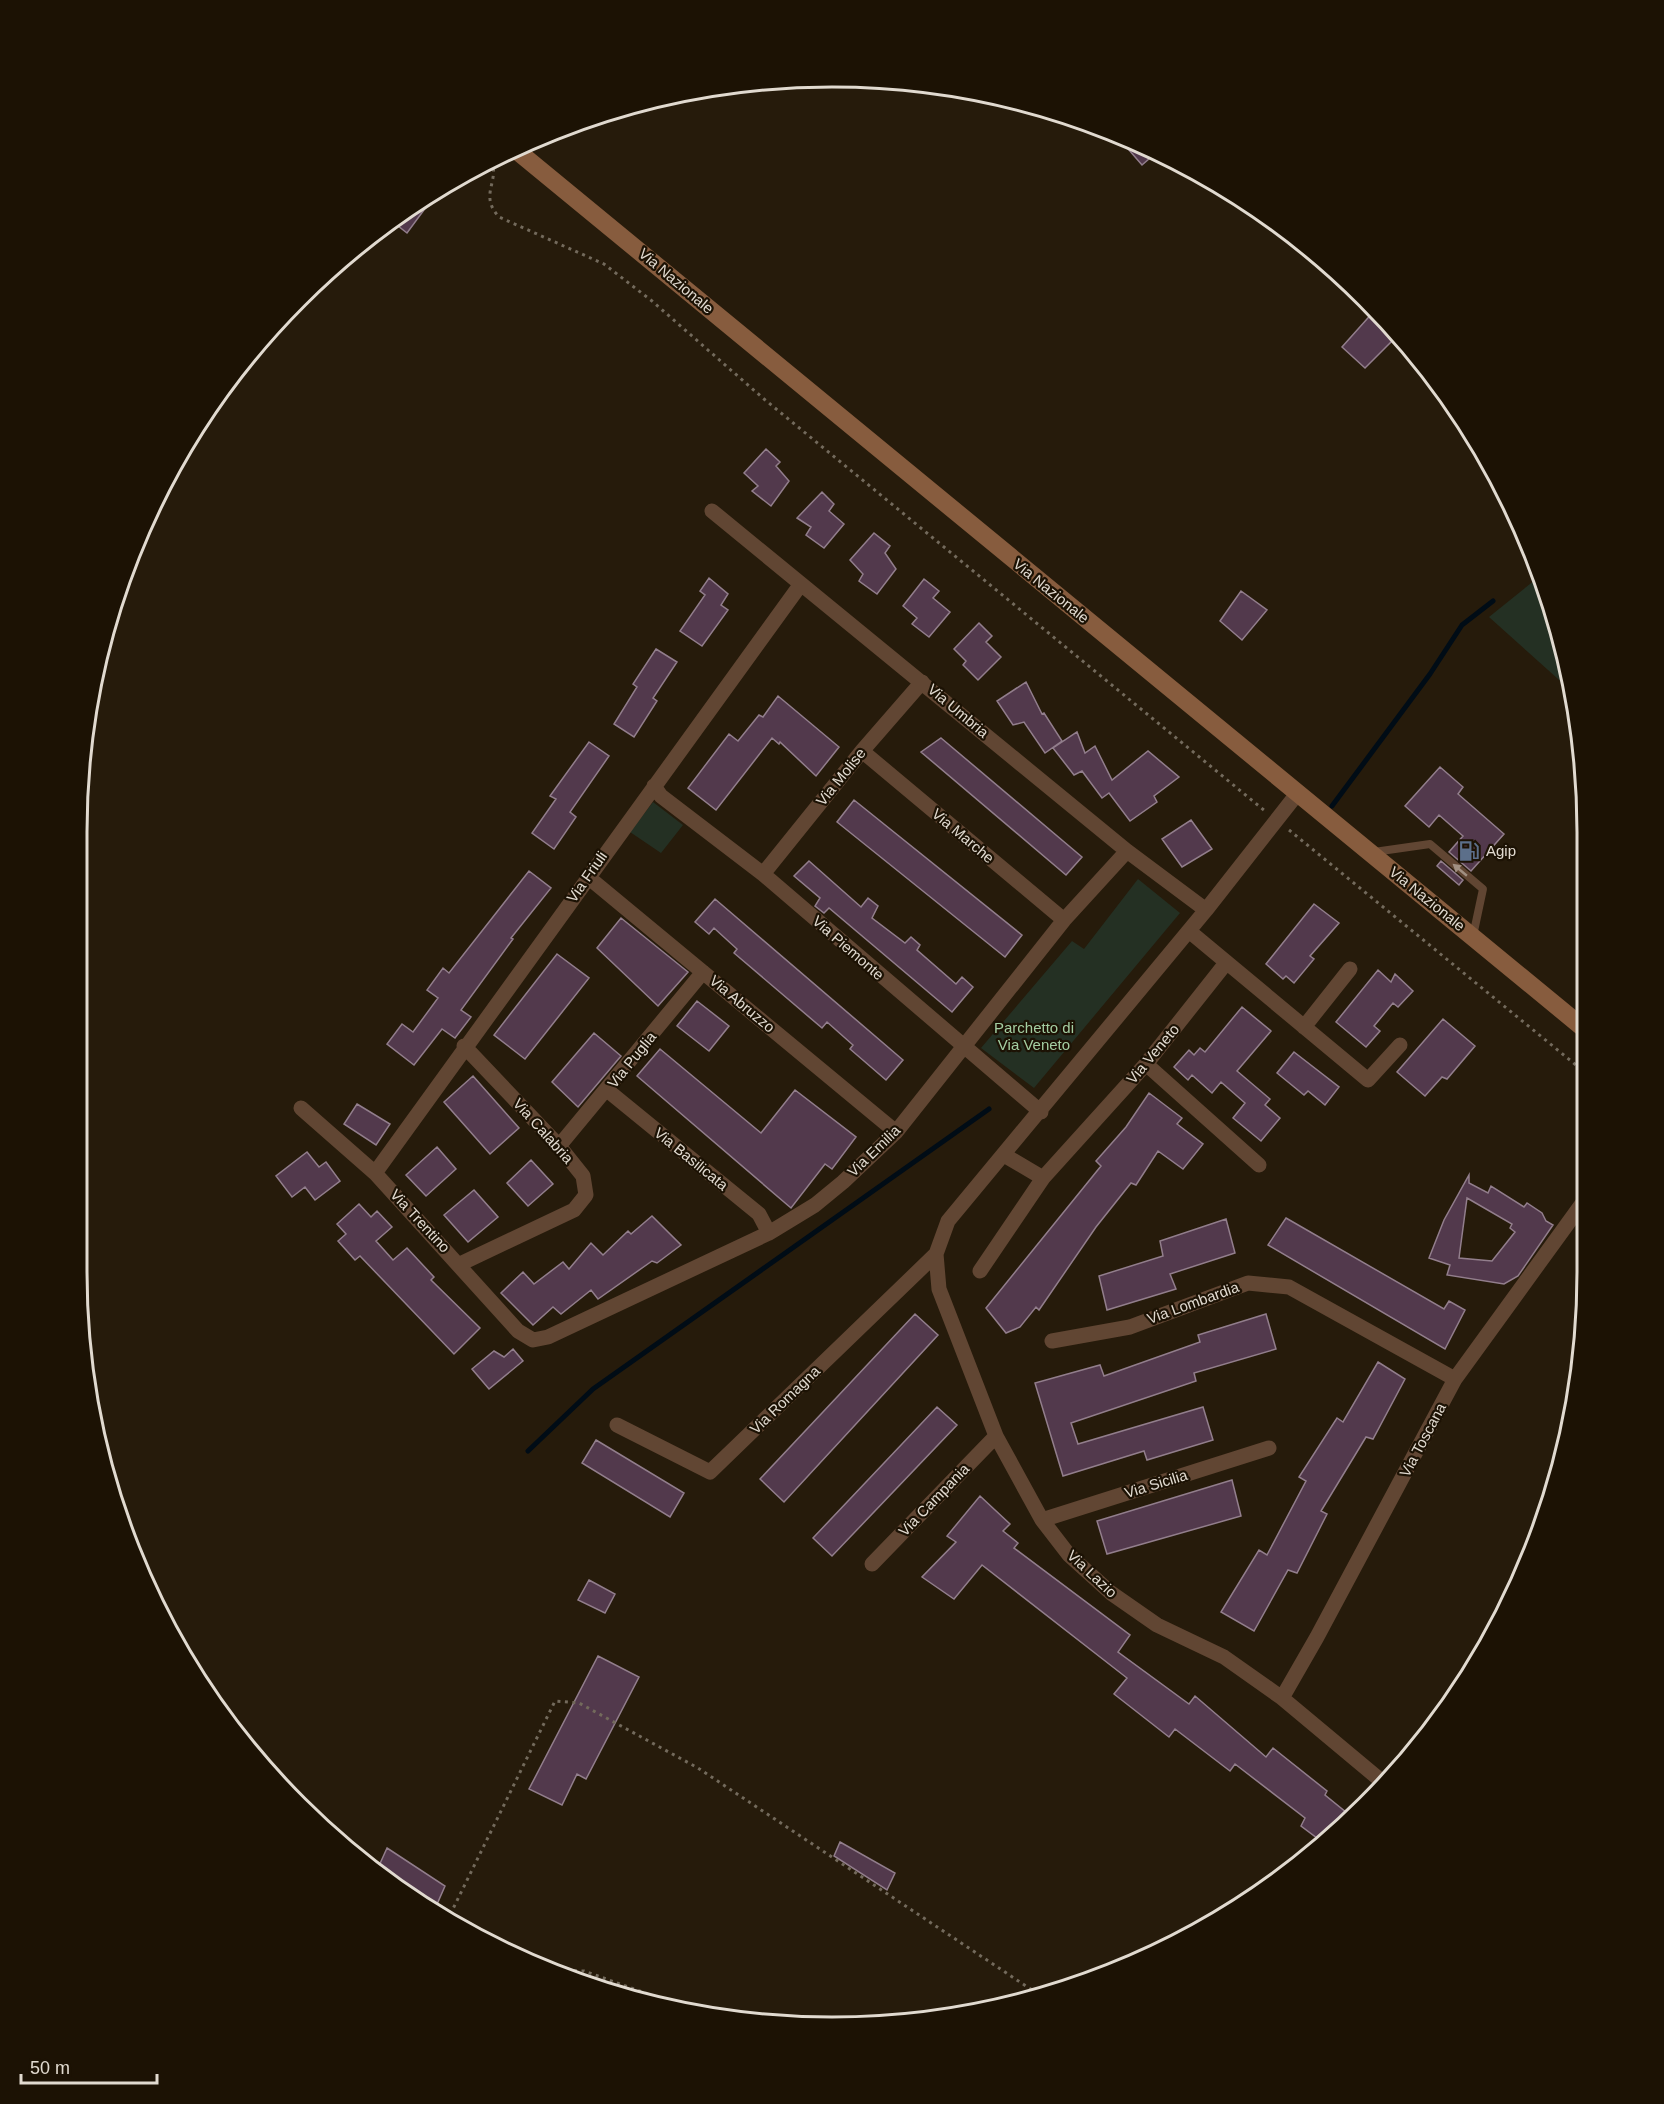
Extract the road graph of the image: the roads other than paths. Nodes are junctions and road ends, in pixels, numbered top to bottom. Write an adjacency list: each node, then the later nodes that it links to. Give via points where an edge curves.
1 (522, 155): 7 (main road, Via Nazionale)
2 (712, 511): 3 (street, Via Umbria)
3 (801, 584): 4 (street, Via Umbria); 6 (street, Via Friuli)
4 (922, 682): 5 (street, Via Molise); 8 (street, Via Umbria)
5 (862, 751): 10 (street, Via Molise); 13 (street, Via Marche)
6 (654, 786): 10 (street, Via Piemonte); 11 (street, Via Friuli)
7 (1297, 794): 9 (main road, Via Nazionale); 12 (street)
8 (1127, 851): 12 (street, Via Umbria); 13 (street, Via Emilia)
9 (1370, 852): 15 (main road, Via Nazionale); 15 (lane, one-way to 9, via 1483,889 1430,844)
10 (763, 874): 23 (street, Via Piemonte)
11 (588, 876): 18 (street, Via Abruzzo); 22 (street, Via Friuli)
12 (1206, 910): 14 (street)
13 (1064, 920): 23 (street, Via Emilia)
14 (1189, 931): 16 (street); 27 (street)
15 (1473, 937): 19 (main road, Via Nazionale)
16 (1226, 963): 20 (street); 24 (street, Via Veneto)
17 (1350, 969): 20 (street)
18 (704, 972): 25 (street, Via Puglia); 28 (street, Via Abruzzo)
19 (1577, 1022)
20 (1304, 1027): 21 (street, via 1368,1080)
21 (1400, 1045)
22 (464, 1046): 29 (street, Via Calabria); 32 (street, Via Friuli)
23 (962, 1047): 27 (street, Via Piemonte); 28 (street, Via Emilia)
24 (1146, 1064): 31 (street); 33 (street, Via Veneto)
25 (607, 1090): 29 (street, Via Puglia); 35 (street, Via Basilicata, via 759,1214)
26 (301, 1108): 32 (street, Via Trentino)
27 (1041, 1112): 30 (street)
28 (896, 1132): 35 (street, Via Emilia, via 815,1205)
29 (559, 1146): 37 (street, Via Calabria, via 583,1176 586,1195 574,1210)
30 (1004, 1155): 33 (street); 36 (street, via 948,1221)
31 (1260, 1165)
32 (375, 1173): 37 (street, Via Trentino)
33 (1043, 1178): 38 (street, Via Veneto)
34 (1577, 1211): 41 (street, Via Toscana)
35 (769, 1233): 39 (street, Via Emilia, via 548,1337)
36 (936, 1254): 42 (street, Via Romagna, via 710,1472); 43 (street, Via Lazio, via 939,1289)
37 (460, 1264): 39 (street, Via Trentino, via 518,1330)
38 (980, 1271)
39 (533, 1340)
40 (1052, 1341): 41 (street, Via Lombardia, via 1130,1327 1248,1283 1289,1287)
41 (1455, 1379): 47 (street, Via Toscana)
42 (617, 1425)
43 (996, 1436): 45 (street, Via Lazio); 46 (street, Via Campania)
44 (1269, 1448): 45 (street, Via Sicilia)
45 (1042, 1520): 47 (street, Via Lazio, via 1069,1555 1111,1593 1157,1625 1224,1657)
46 (872, 1564)
47 (1282, 1698): 48 (street, Via Lazio)
48 (1378, 1779)

